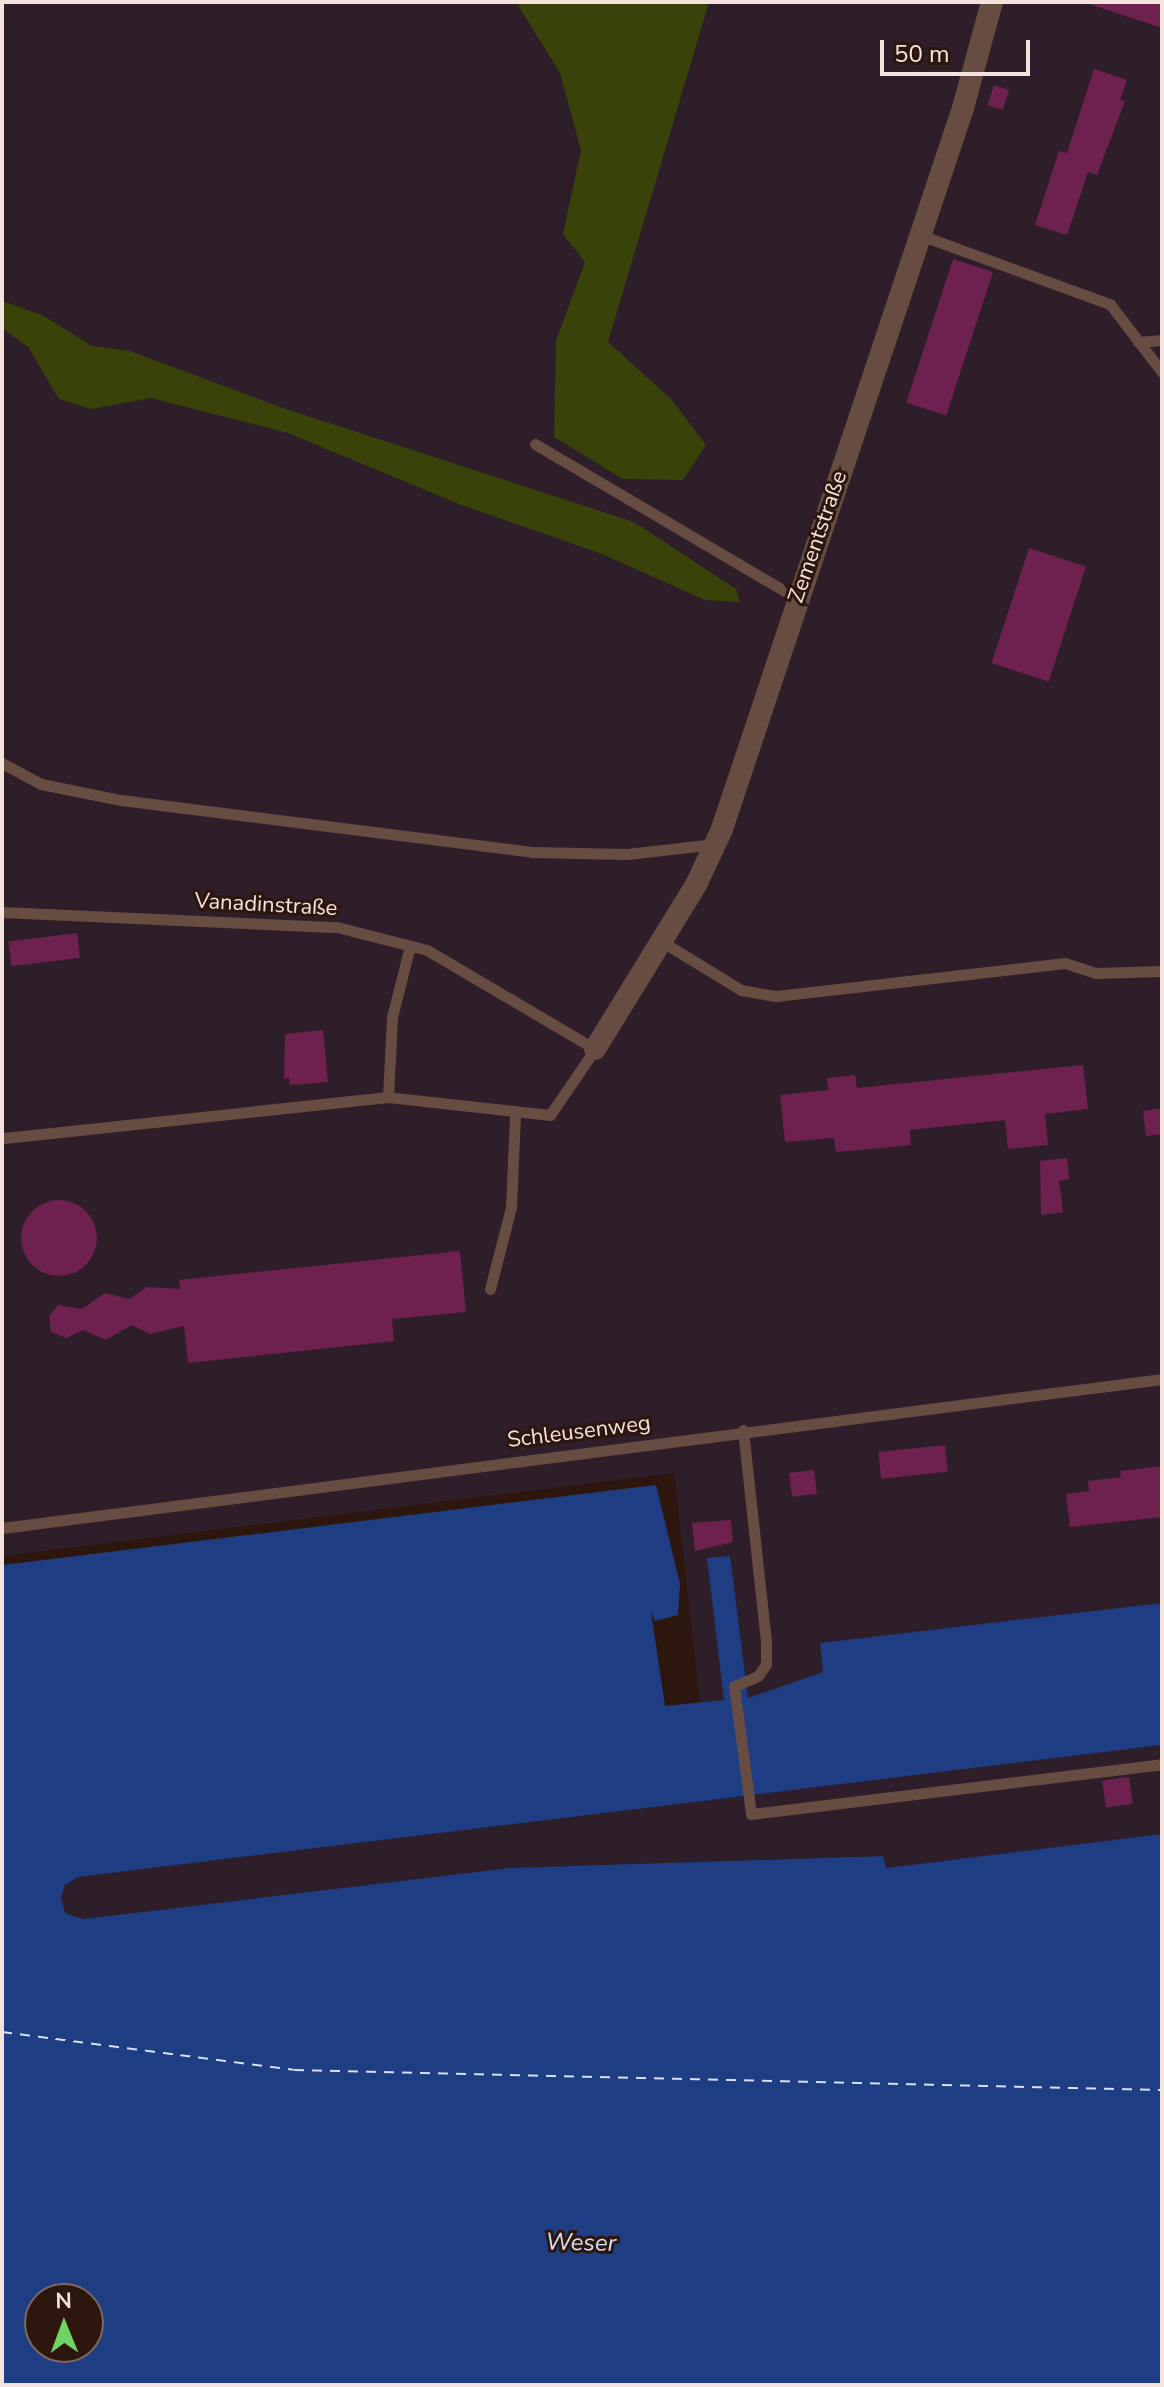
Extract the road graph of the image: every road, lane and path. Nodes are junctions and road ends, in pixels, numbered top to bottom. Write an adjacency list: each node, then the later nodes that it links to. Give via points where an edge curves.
1 (992, 2): 2 (street, Zementstraße)
2 (920, 235): 4 (lane, via 1110,304); 7 (street, Zementstraße)
3 (1162, 340): 4 (lane)
4 (1138, 342): 5 (lane)
5 (1162, 372)
6 (535, 444): 7 (lane)
7 (796, 598): 9 (street, Zementstraße)
8 (2, 763): 9 (lane, via 41,784 121,800 532,852 627,854)
9 (715, 844): 11 (street, Zementstraße)
10 (2, 912): 12 (lane, Vanadinstraße, via 337,927)
11 (661, 941): 13 (lane, via 741,990 776,996 1065,963 1096,973); 14 (street, Zementstraße)
12 (410, 946): 14 (lane, Vanadinstraße, via 427,950); 15 (lane, via 392,1017)
13 (1162, 971)
14 (595, 1049): 16 (lane, via 550,1115)
15 (388, 1097): 16 (lane, via 456,1102); 17 (lane)
16 (515, 1114): 18 (lane, via 511,1207)
17 (2, 1138)
18 (490, 1289)
19 (1162, 1379): 20 (lane, Schleusenweg)
20 (743, 1430): 21 (lane, Schleusenweg); 22 (lane, via 766,1642 766,1664 746,1683 734,1686 751,1814)
21 (2, 1528)
22 (1162, 1764)

